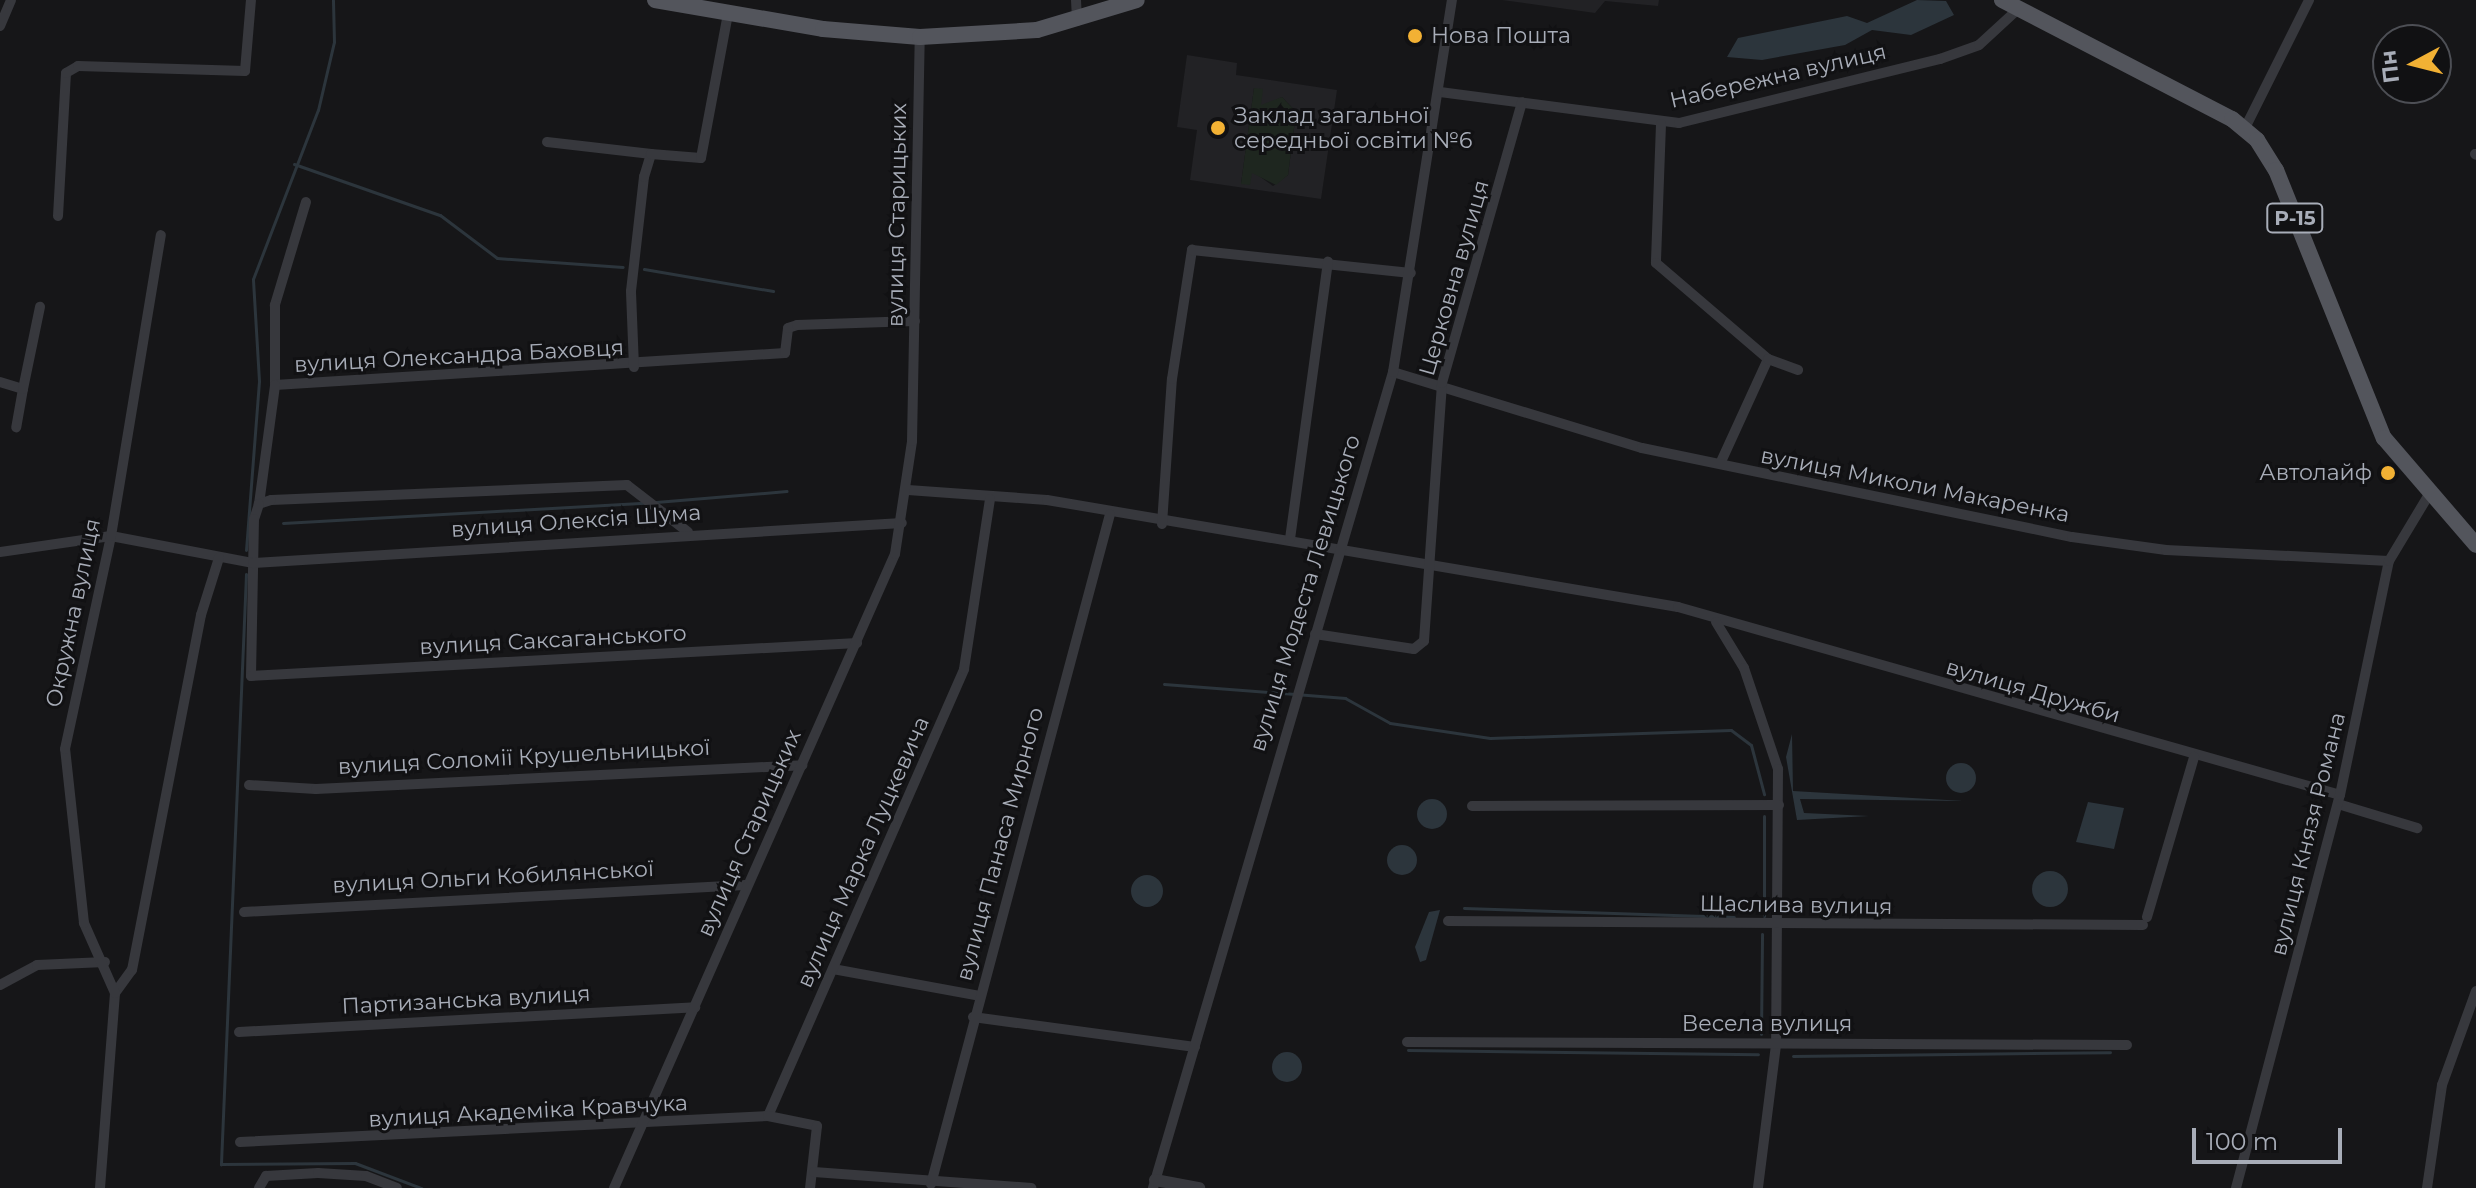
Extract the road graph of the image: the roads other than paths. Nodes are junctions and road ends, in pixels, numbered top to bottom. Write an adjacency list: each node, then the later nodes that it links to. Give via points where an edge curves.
1 (11, 0): 12 (street)
2 (251, 0): 21 (street, via 245,71 71,69)
3 (655, 0): 10 (main road)
4 (1076, 0): 11 (street)
5 (1137, 0): 11 (main road)
6 (1452, 0): 14 (street, вулиця Модеста Левицького)
7 (2002, 0): 9 (main road, Р-15)
8 (2309, 0): 17 (street)
9 (2016, 11): 16 (street, Набережна вулиця, via 1979,45 1940,59); 17 (main road, Р-15)
10 (728, 14): 13 (main road); 19 (street, via 701,158)
11 (1077, 21): 13 (main road, via 992,36)
12 (0, 26)
13 (920, 37): 26 (street, вулиця Старицьких)
14 (1440, 92): 15 (street, Набережна вулиця); 24 (street, вулиця Модеста Левицького)
15 (1522, 102): 16 (street, Набережна вулиця); 33 (street, Церковна вулиця)
16 (1661, 124): 27 (street, via 1656,263)
17 (2245, 128): 38 (main road, Р-15, via 2276,170 2376,424)
18 (547, 142): 19 (street)
19 (651, 154): 28 (street, via 636,218)
20 (306, 202): 32 (street, вулиця Олександра Баховця, via 275,305)
21 (58, 216)
22 (161, 235): 45 (street, Окружна вулиця)
23 (1328, 262): 24 (street); 43 (street, via 1196,246 1188,255); 46 (street)
24 (1411, 273): 30 (street, вулиця Модеста Левицького)
25 (40, 307): 34 (street)
26 (915, 321): 28 (street, вулиця Олександра Баховця, via 797,325 788,328 785,353); 37 (street, вулиця Старицьких)
27 (1768, 359): 29 (street); 36 (street)
28 (634, 367): 32 (street, вулиця Олександра Баховця)
29 (1798, 370)
30 (1393, 372): 33 (street, вулиця Миколи Макаренка); 48 (street, вулиця Модеста Левицького)
31 (0, 382): 34 (street)
32 (275, 385): 40 (street)
33 (1443, 388): 36 (street, вулиця Миколи Макаренка); 51 (street, Церковна вулиця)
34 (23, 389): 35 (street)
35 (16, 427)
36 (1720, 464): 52 (street, вулиця Миколи Макаренка, via 2118,545)
37 (908, 490): 39 (street); 42 (street, вулиця Старицьких)
38 (2428, 496): 47 (main road, Р-15); 52 (street, вулиця Князя Романа)
39 (990, 499): 41 (street, via 1047,500); 69 (street, вулиця Марка Луцкевича, via 964,669)
40 (259, 504): 44 (street, via 627,485); 53 (street)
41 (1110, 514): 43 (street); 73 (street, вулиця Панаса Мирного)
42 (902, 523): 44 (street, вулиця Олексія Шума); 56 (street, вулиця Старицьких)
43 (1162, 524): 46 (street)
44 (688, 532): 53 (street, вулиця Олексія Шума)
45 (111, 536): 49 (street, вулиця Олексія Шума); 50 (street, вулиця Олексія Шума); 68 (street, Окружна вулиця, via 63,785 81,860 84,923)
46 (1290, 539): 48 (street)
47 (2476, 545)
48 (1341, 547): 51 (street); 55 (street, вулиця Модеста Левицького)
49 (0, 552)
50 (219, 558): 53 (street, вулиця Олексія Шума); 72 (street, Окружна вулиця, via 201,615 132,970)
51 (1426, 561): 54 (street, via 1678,607); 55 (street, Церковна вулиця, via 1420,647)
52 (2389, 561): 60 (street, вулиця Князя Романа)
53 (253, 563): 56 (street, вулиця Саксаганського, via 251,676)
54 (1716, 622): 57 (street, вулиця Дружби); 61 (street, via 1744,668 1774,750)
55 (1315, 634): 80 (street, вулиця Модеста Левицького)
56 (857, 643): 58 (street, вулиця Старицьких)
57 (2194, 757): 60 (street, вулиця Дружби); 67 (street, Щаслива вулиця, via 2145,921)
58 (802, 765): 59 (street, вулиця Соломії Крушельницької, via 316,789); 64 (street, вулиця Старицьких)
59 (249, 785)
60 (2339, 800): 63 (street, вулиця Дружби); 96 (street, вулиця Князя Романа)
61 (1779, 805): 62 (street); 67 (street)
62 (1472, 806)
63 (2417, 828)
64 (745, 885): 65 (street, вулиця Ольги Кобилянської); 74 (street, вулиця Старицьких)
65 (244, 912)
66 (1448, 921): 67 (street, Щаслива вулиця)
67 (1779, 925): 78 (street)
68 (105, 962): 70 (street, via 37,965); 72 (street, Окружна вулиця)
69 (833, 969): 73 (street); 81 (street, вулиця Марка Луцкевича)
70 (1, 982)
71 (2476, 991): 97 (street, via 2442,1085)
72 (115, 993): 89 (street, Окружна вулиця)
73 (980, 996): 75 (street, вулиця Панаса Мирного)
74 (695, 1007): 76 (street, Партизанська вулиця); 82 (street, вулиця Старицьких)
75 (973, 1017): 80 (street); 86 (street, вулиця Панаса Мирного)
76 (239, 1032)
77 (1407, 1042): 78 (street, Весела вулиця)
78 (1776, 1045): 79 (street, Весела вулиця); 95 (street)
79 (2127, 1045)
80 (1195, 1047): 87 (street, вулиця Модеста Левицького)
81 (768, 1116): 82 (street, вулиця Академіка Кравчука); 84 (street, вулиця Академіка Кравчука, via 817,1126)
82 (641, 1126): 83 (street, вулиця Академіка Кравчука); 91 (street, вулиця Старицьких)
83 (240, 1142)
84 (814, 1172): 86 (street); 92 (street)
85 (260, 1184): 90 (street, via 349,1174)
86 (931, 1184): 88 (street)
87 (1154, 1184): 94 (street)
88 (979, 1187): 93 (street)
89 (100, 1188)
90 (397, 1188)
91 (614, 1188)
92 (810, 1188)
93 (1031, 1188)
94 (1199, 1188)
95 (1758, 1188)
96 (2236, 1188)
97 (2427, 1188)

